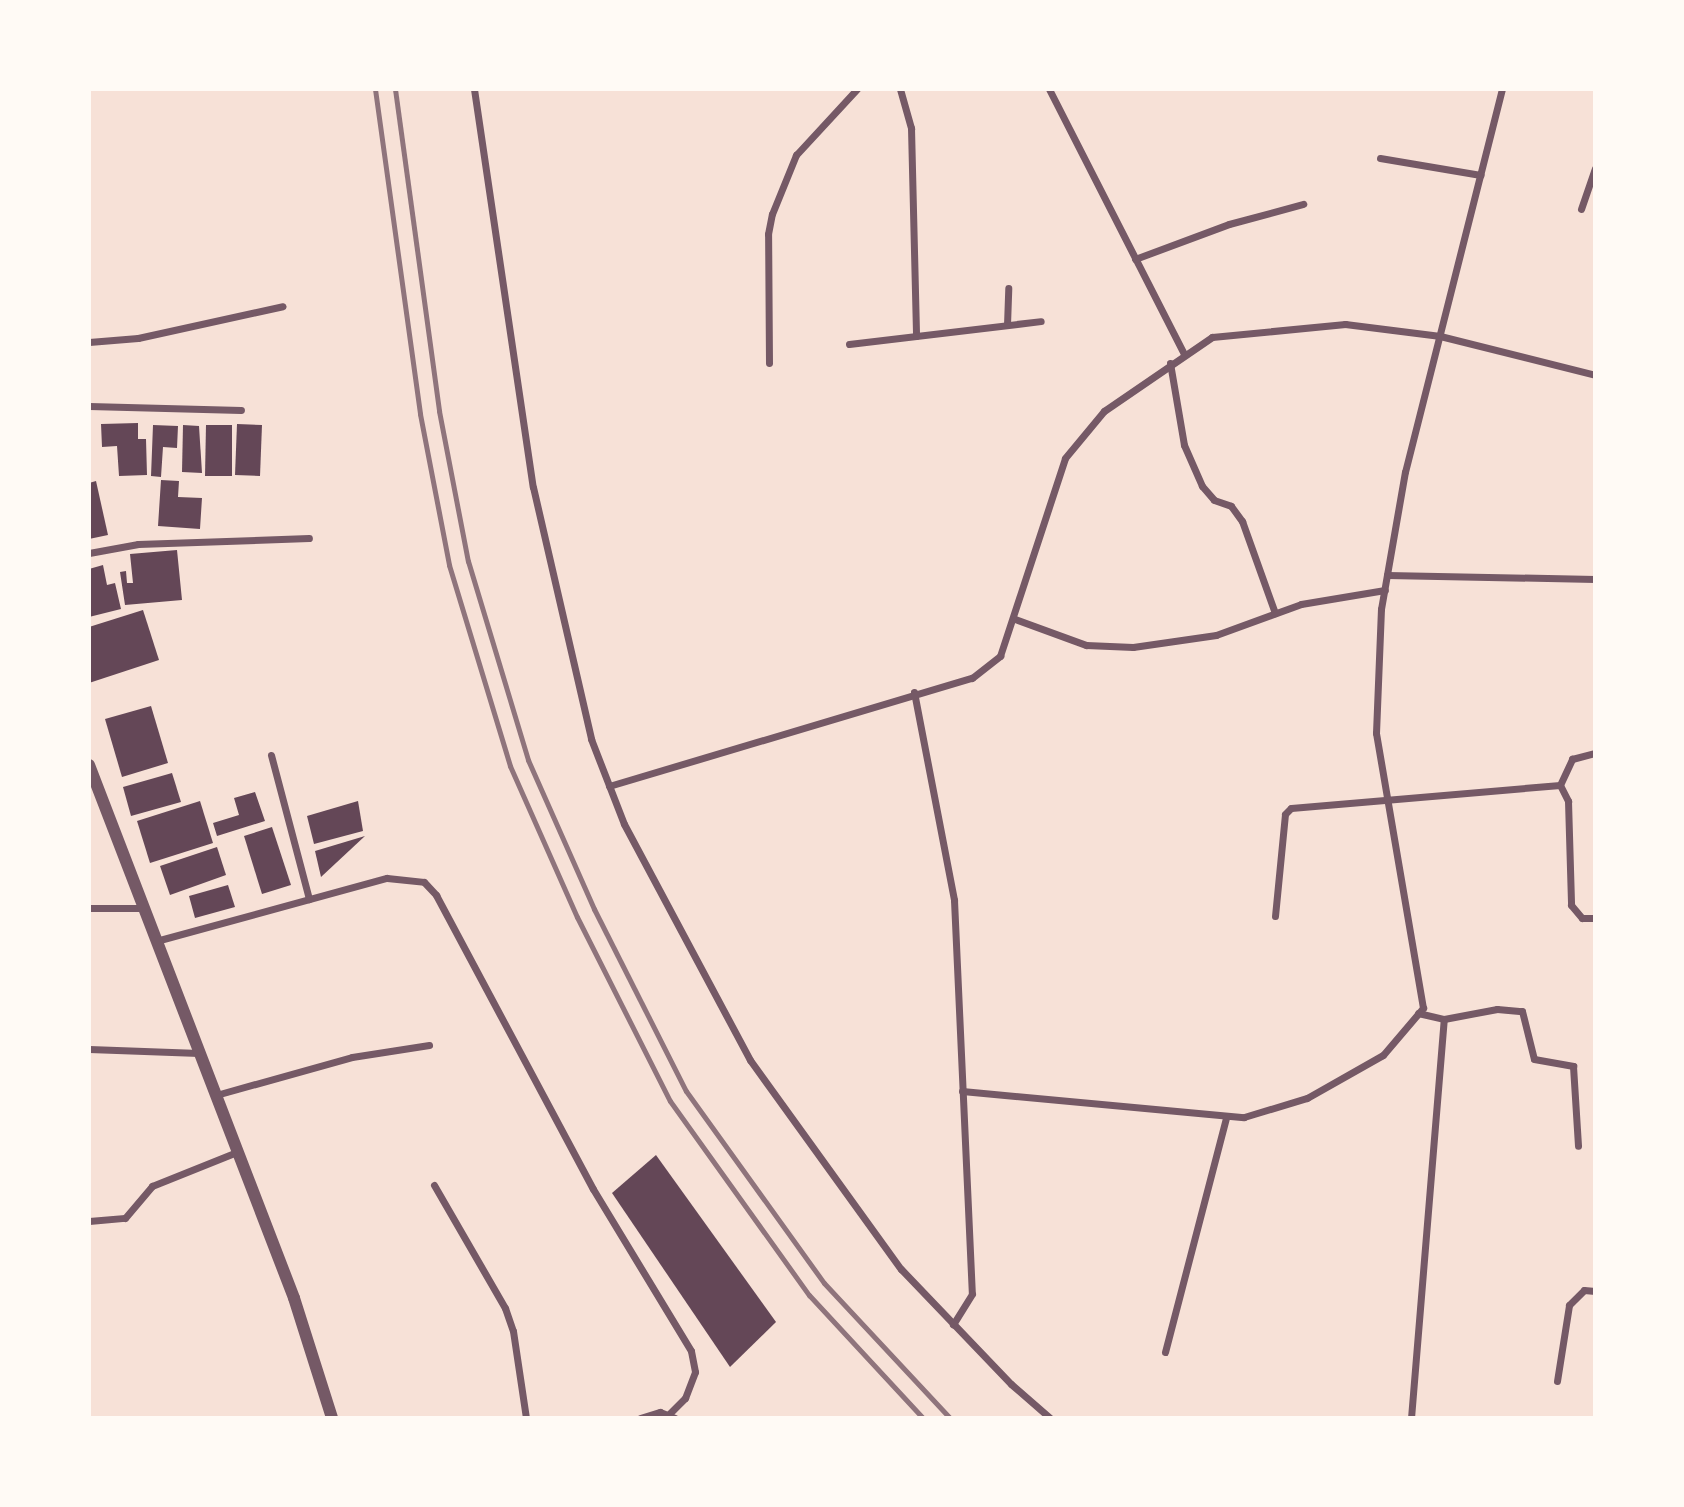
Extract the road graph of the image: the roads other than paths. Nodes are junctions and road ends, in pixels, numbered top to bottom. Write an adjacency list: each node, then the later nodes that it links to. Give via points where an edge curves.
1 (474, 89): 38 (street, via 533,487 591,739)
2 (857, 89): 21 (street, via 796,155 772,214 768,234)
3 (900, 89): 16 (street, via 911,128)
4 (1049, 89): 11 (street)
5 (1502, 89): 8 (street)
6 (1380, 158): 8 (street)
7 (1595, 168): 10 (street)
8 (1481, 175): 17 (street)
9 (1303, 204): 11 (street, via 1229,224)
10 (1581, 209)
11 (1135, 259): 20 (street)
12 (1008, 288): 15 (street)
13 (283, 306): 18 (street, via 138,338)
14 (1041, 321): 15 (street)
15 (1007, 325): 16 (street)
16 (916, 336): 19 (street)
17 (1440, 336): 20 (street, via 1345,324 1245,330 1212,337); 23 (street); 28 (street, via 1405,472)
18 (89, 342)
19 (849, 344)
20 (1184, 354): 22 (street)
21 (769, 363)
22 (1170, 363): 31 (street, via 1184,445 1202,486 1214,500 1231,506 1242,521); 32 (street, via 1104,411 1065,458)
23 (1595, 375)
24 (89, 406): 25 (street)
25 (241, 410)
26 (309, 538): 27 (street, via 138,544)
27 (89, 553)
28 (1387, 575): 29 (street); 30 (street)
29 (1595, 579)
30 (1385, 590): 31 (street); 39 (street, via 1376,733)
31 (1275, 613): 32 (street, via 1216,635 1133,647 1086,645)
32 (1015, 619): 33 (street, via 1000,656 972,678)
33 (914, 692): 38 (street); 51 (street, via 954,900)
34 (1595, 753): 37 (street, via 1572,759)
35 (271, 755): 40 (street)
36 (89, 765): 42 (street)
37 (1560, 785): 39 (street); 44 (street, via 1568,801 1571,905 1582,918)
38 (609, 786): 59 (street, via 685,945 750,1060 901,1269)
39 (1386, 798): 43 (street, via 1303,804 1284,814); 46 (street, via 1423,1007)
40 (309, 899): 45 (street); 62 (street, via 387,877 424,882 436,895 593,1189 691,1351 695,1372)
41 (89, 908): 42 (street)
42 (143, 908): 45 (street)
43 (1275, 916)
44 (1595, 918)
45 (156, 941): 50 (street)
46 (1418, 1013): 47 (street); 53 (street, via 1383,1055 1307,1098)
47 (1444, 1019): 54 (street, via 1497,1009 1522,1011 1534,1059 1573,1066); 67 (street)
48 (429, 1045): 52 (street, via 339,1060)
49 (89, 1049): 50 (street)
50 (199, 1053): 52 (street)
51 (962, 1091): 53 (street); 59 (street, via 972,1294)
52 (215, 1095): 55 (street)
53 (1226, 1118): 60 (street)
54 (1578, 1146)
55 (237, 1152): 57 (street, via 152,1186 125,1218); 63 (street, via 294,1298)
56 (434, 1185): 64 (street, via 505,1308 513,1331)
57 (89, 1221)
58 (1595, 1291): 61 (street, via 1584,1290 1569,1305)
59 (953, 1324): 66 (street)
60 (1165, 1352)
61 (1557, 1381)
62 (672, 1416): 65 (street)
63 (332, 1418)
64 (526, 1418)
65 (640, 1418)
66 (1050, 1418)
67 (1411, 1418)

